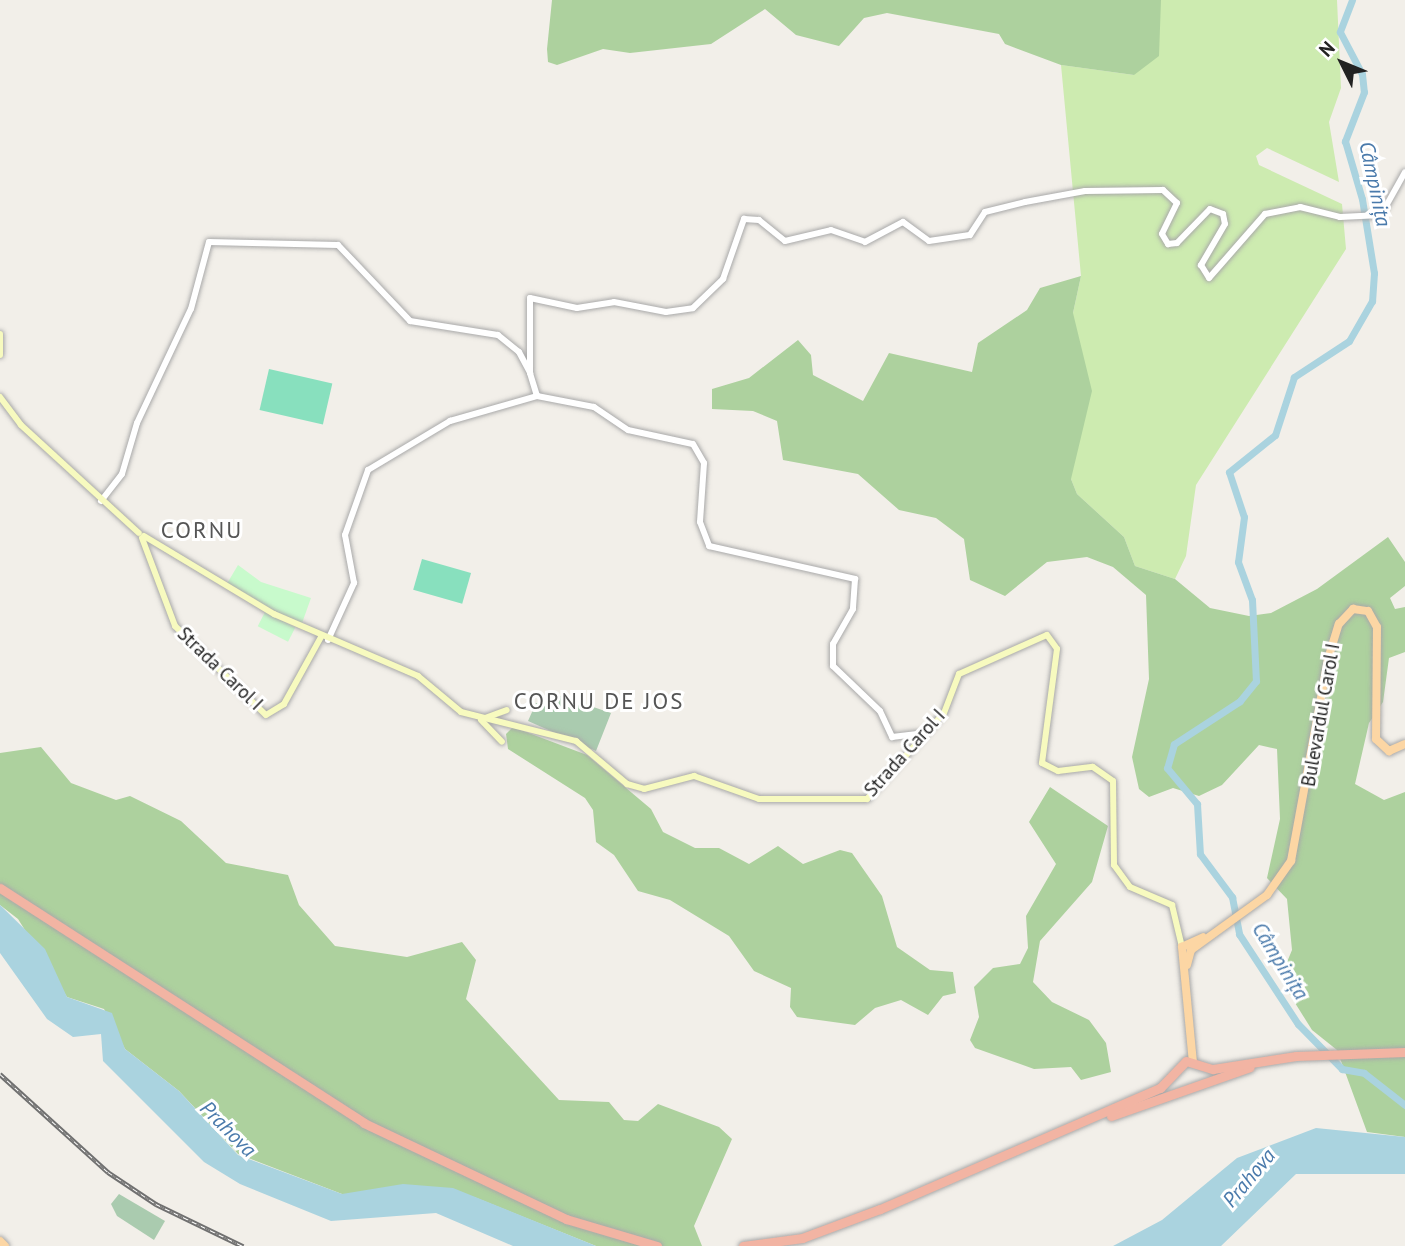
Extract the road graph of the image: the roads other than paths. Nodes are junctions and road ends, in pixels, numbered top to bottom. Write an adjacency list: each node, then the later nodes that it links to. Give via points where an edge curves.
1 (1405, 172): 4 (street, via 1387,211 1371,216 1351,218 1300,207 1265,214 1209,278 1201,265 1225,224 1218,210 1205,212 1170,245 1162,234 1177,203 1168,191 1072,192 986,211 973,233 929,241 901,222 865,242 833,230 785,241 759,220 744,219 723,279 693,308 666,312 616,302 577,308 530,298)
2 (0, 334): 3 (main road)
3 (0, 355)
4 (530, 373): 5 (street); 7 (street, via 519,352 498,335 410,321 338,245 212,242 122,474)
5 (537, 396): 9 (street, via 455,419 378,461 357,487 344,539 354,583); 14 (street, via 589,405 628,430 693,444 705,463 700,522 709,546 855,579 852,614 833,644 831,661)
6 (0, 397): 7 (main road, Strada Carol I, via 21,425)
7 (101, 501): 8 (main road, Strada Carol I)
8 (142, 536): 9 (main road, via 222,587); 9 (main road, Strada Carol I, via 175,626 267,715 284,704)
9 (324, 638): 11 (main road, Strada Carol I, via 418,676 457,709)
10 (507, 710): 11 (main road)
11 (479, 719): 13 (main road); 16 (main road, Strada Carol I, via 529,724 576,741 638,788 694,776 769,800 867,799)
12 (928, 733): 14 (street); 16 (main road, Strada Carol I); 18 (main road, Strada Carol I, via 944,713 959,674 1006,657 1037,637 1050,637 1057,649 1042,763 1058,771 1093,767 1113,781 1114,866 1130,887 1168,900)
13 (502, 741)
14 (901, 741): 16 (street)
15 (1405, 744): 18 (main road, Bulevardul Carol I, via 1389,751 1376,739 1377,627 1367,611 1353,609 1339,624 1328,659 1294,855 1277,885 1250,908)
16 (908, 755)
17 (0, 890): 28 (highway, via 362,1127 545,1215); 29 (highway, via 364,1123 566,1219)
18 (1187, 947): 19 (main road)
19 (1186, 1041): 23 (main road); 24 (main road)
20 (1405, 1054): 21 (highway)
21 (1319, 1057): 22 (highway); 23 (highway)
22 (1266, 1064): 24 (highway); 25 (highway)
23 (1194, 1065): 24 (highway); 24 (highway)
24 (1183, 1076): 25 (highway); 30 (highway, via 843,1224 794,1240)
25 (1116, 1114): 31 (highway)
26 (0, 1241): 27 (main road)
27 (5, 1246)
28 (631, 1246)
29 (657, 1246)
30 (743, 1246)
31 (789, 1246)

